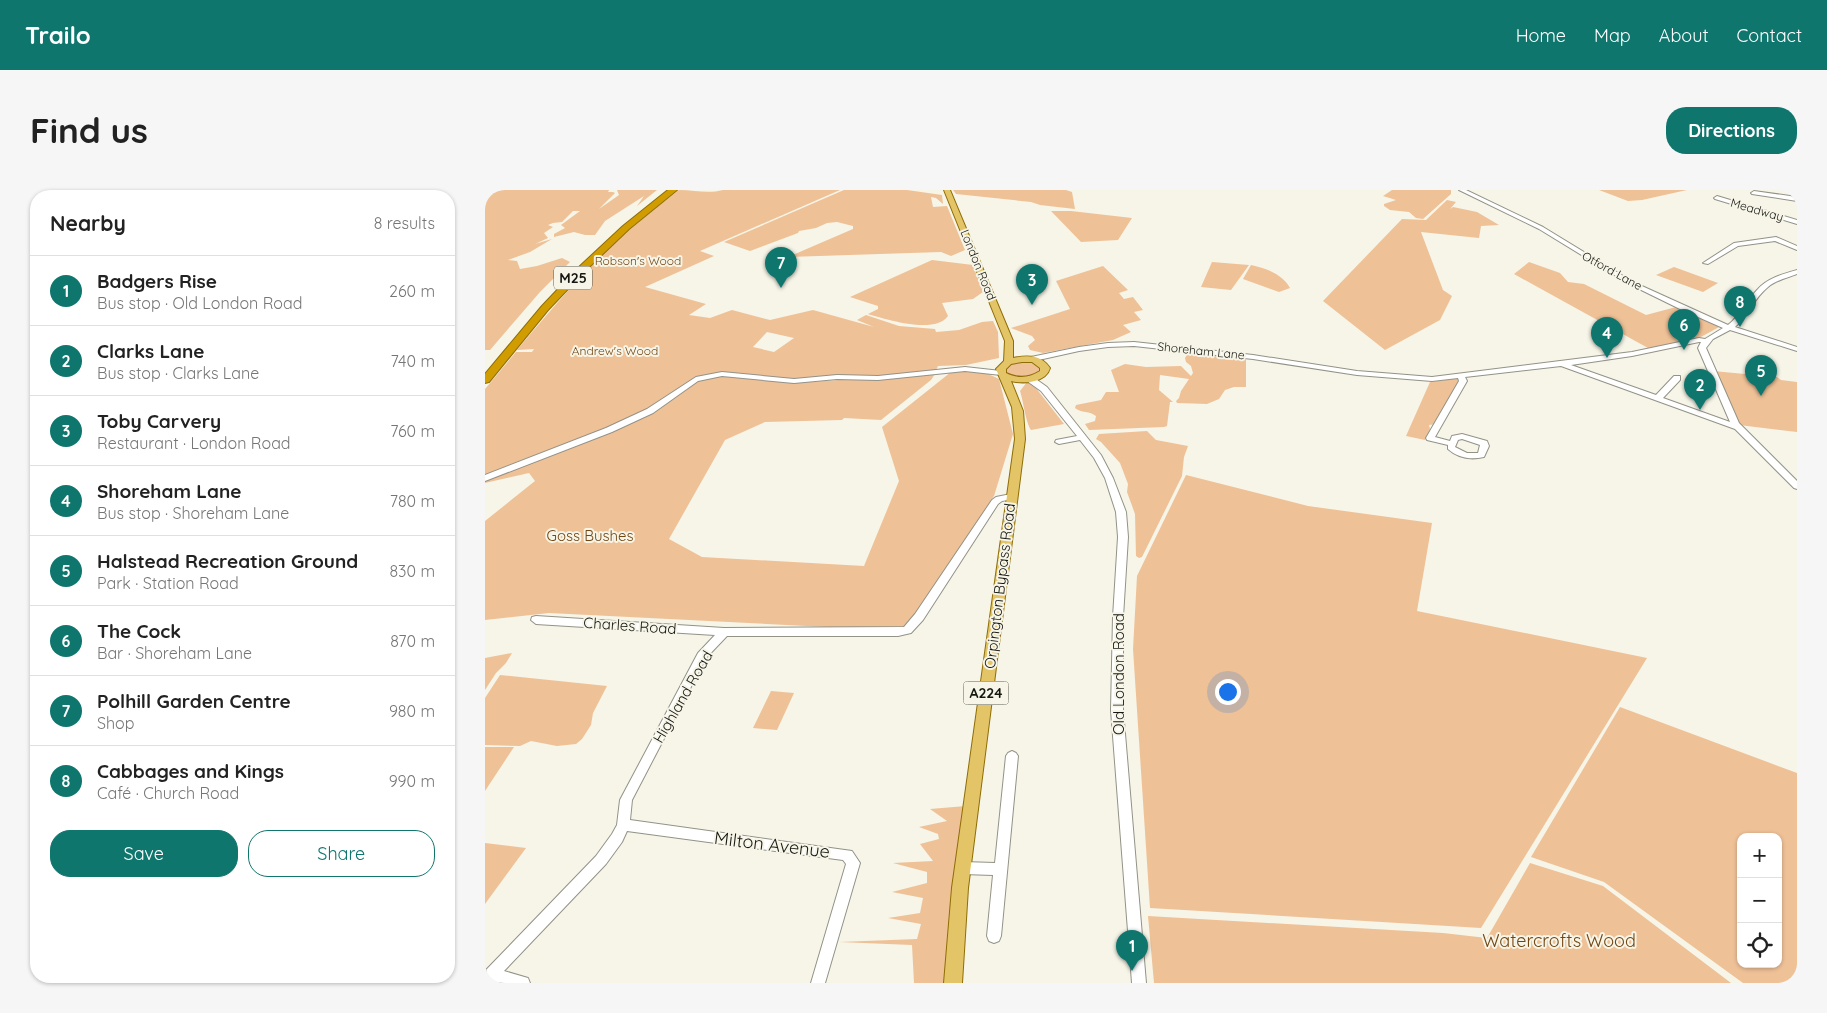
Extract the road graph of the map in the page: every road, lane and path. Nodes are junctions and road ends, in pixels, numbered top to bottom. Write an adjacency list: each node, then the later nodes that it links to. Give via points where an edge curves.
1 (665, 190): 19 (highway, M25, via 613,230 562,278)
2 (673, 190): 24 (highway, M25, via 633,221 584,267)
3 (947, 190): 13 (main road, London Road / A224)
4 (1462, 190): 12 (street, Otford Lane, via 1541,228 1631,283)
5 (1754, 193): 7 (street)
6 (1717, 198): 8 (street, Meadway)
7 (1797, 199)
8 (1797, 222)
9 (1797, 248): 10 (street, via 1776,239 1736,244)
10 (1710, 262)
11 (1797, 272): 12 (street, via 1766,285)
12 (1729, 328): 14 (street); 15 (street, Otford Lane)
13 (1009, 341): 17 (main road, London Road / A224); 20 (main road, London Road / A224, via 1010,353)
14 (1706, 341): 18 (street, Shoreham Lane); 29 (street, via 1702,346 1703,353)
15 (1797, 349)
16 (1053, 356): 17 (street, Shoreham Lane); 21 (street, Shoreham Lane, via 1046,360); 22 (street, Shoreham Lane, via 1079,349 1127,344 1253,357 1357,373 1432,378)
17 (1031, 359): 20 (main road); 21 (main road, London Road)
18 (1561, 364): 22 (street, Shoreham Lane); 28 (street)
19 (485, 366)
20 (1005, 369): 25 (main road); 27 (main road, Orpington Bypass Road / A224, via 1007,386); 33 (street, via 794,381 712,375 696,379 633,419)
21 (1043, 370): 25 (main road); 26 (street)
22 (1461, 376): 32 (street, via 1463,382 1431,438)
23 (1677, 378): 28 (street)
24 (485, 380)
25 (1027, 380): 26 (street, Old London Road); 27 (main road, via 1017,387)
26 (1044, 389): 30 (street, Old London Road)
27 (1015, 398): 35 (main road, Orpington Bypass Road / A224, via 1020,429)
28 (1658, 398): 29 (street)
29 (1737, 427): 34 (street)
30 (1083, 437): 31 (street); 46 (street, Old London Road, via 1109,478 1122,524 1117,710)
31 (1059, 442)
32 (1452, 444)
33 (485, 478)
34 (1797, 486)
35 (1011, 497): 37 (street, via 995,502 919,617 907,630); 40 (main road, Orpington Bypass Road / A224)
36 (536, 620): 37 (street, Charles Road)
37 (724, 632): 39 (street, Highland Road, via 702,656 626,800)
38 (1012, 756): 41 (street)
39 (623, 825): 43 (street, Highland Road, via 601,860 491,975); 44 (street, Milton Avenue, via 847,855 853,863)
40 (963, 868): 41 (street); 45 (main road, Orpington Bypass Road / A224)
41 (1001, 869): 42 (street)
42 (994, 936)
43 (523, 983)
44 (818, 983)
45 (953, 983)
46 (1139, 983)

